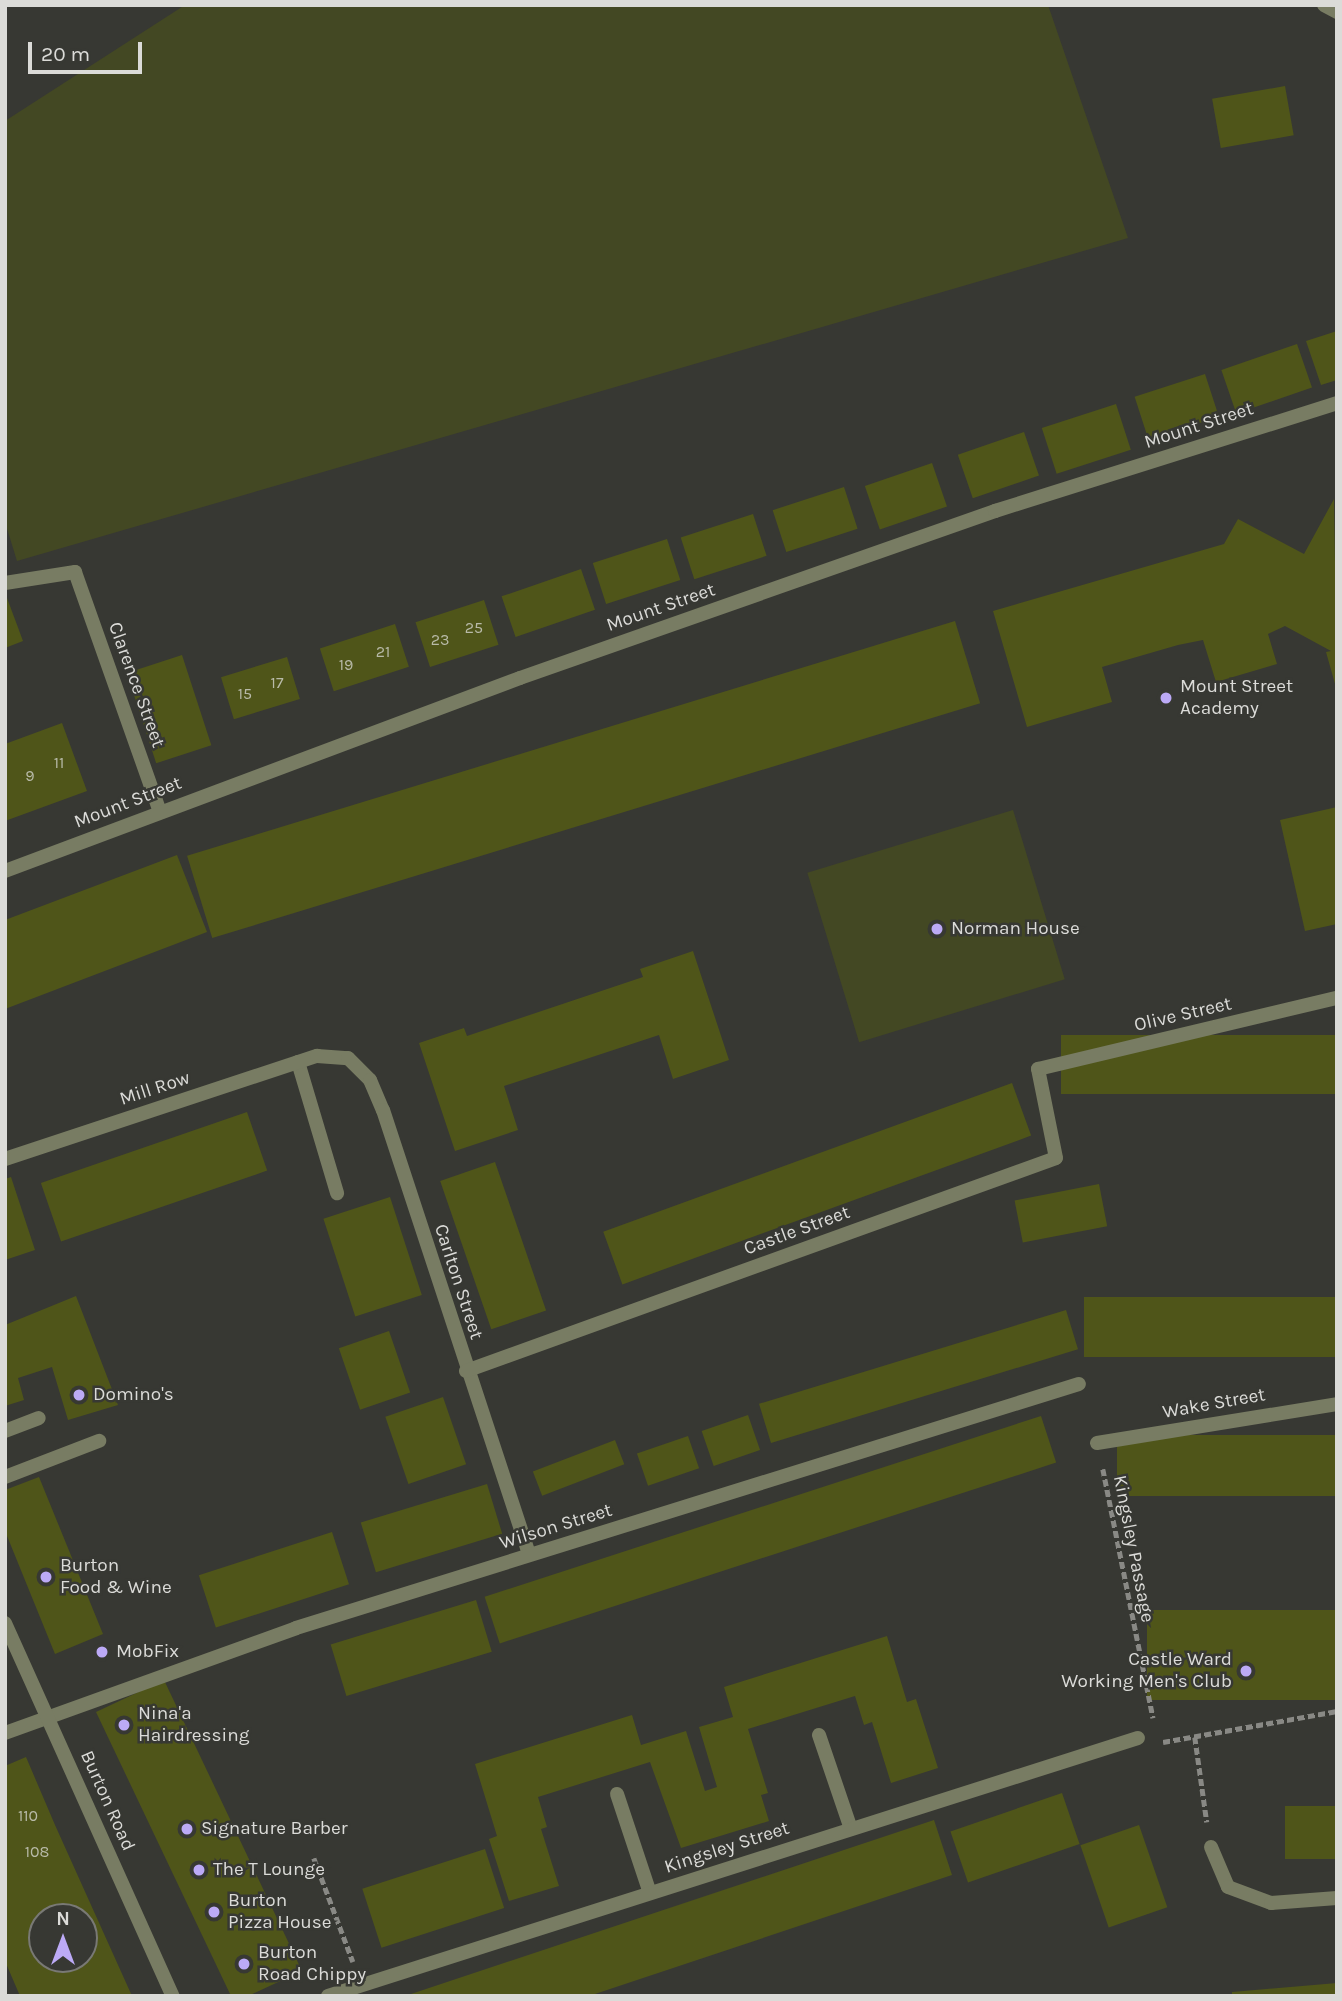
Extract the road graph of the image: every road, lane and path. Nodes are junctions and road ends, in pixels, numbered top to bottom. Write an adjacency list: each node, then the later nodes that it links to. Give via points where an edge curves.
1 (1324, 5): 2 (street)
2 (1337, 12)
3 (1337, 403): 5 (street, Mount Street, via 995,511)
4 (5, 583): 5 (street, Clarence Street, via 75,572)
5 (160, 812): 6 (street, Mount Street)
6 (5, 871)
7 (1337, 998): 10 (street, Olive Street)
8 (317, 1056): 9 (street, Mill Row); 13 (street, Carlton Street, via 348,1058 370,1080)
9 (298, 1062): 11 (street, Mill Row); 12 (street)
10 (1038, 1069): 13 (street, Castle Street, via 1056,1158)
11 (5, 1158)
12 (337, 1193)
13 (466, 1370): 21 (street, Carlton Street)
14 (1079, 1384): 21 (street, Wilson Street)
15 (1337, 1404): 19 (street, Wake Street)
16 (40, 1418): 17 (street)
17 (5, 1431)
18 (99, 1441): 20 (street)
19 (1097, 1443): 27 (path, Kingsley Passage, via 1158,1743)
20 (5, 1477)
21 (529, 1554): 24 (street, Wilson Street)
22 (5, 1623): 24 (street, Burton Road)
23 (1337, 1711): 27 (path, Kingsley Passage)
24 (46, 1713): 25 (street, Wilson Street); 36 (street, Burton Road)
25 (5, 1733)
26 (819, 1735): 30 (street)
27 (1195, 1737): 31 (path)
28 (1138, 1738): 30 (street, Kingsley Street)
29 (617, 1794): 33 (street)
30 (851, 1829): 33 (street, Kingsley Street)
31 (1211, 1847): 34 (street, via 1228,1888 1271,1903)
32 (314, 1858): 35 (path)
33 (650, 1893): 35 (street, Kingsley Street)
34 (1337, 1898)
35 (362, 1985): 37 (street, Kingsley Street)
36 (173, 1996)
37 (328, 1996)

